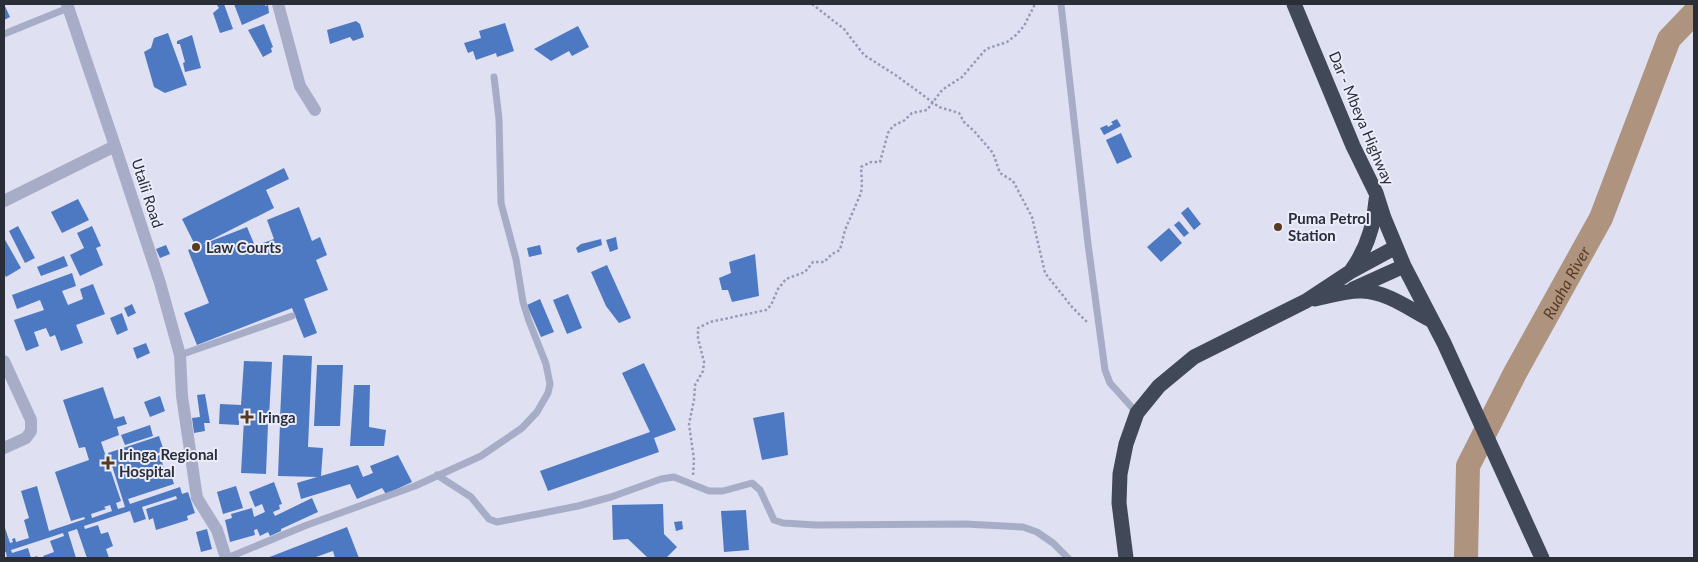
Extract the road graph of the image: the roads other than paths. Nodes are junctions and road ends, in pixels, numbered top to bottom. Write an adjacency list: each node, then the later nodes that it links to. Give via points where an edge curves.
1 (278, 4): 7 (street, via 300,86)
2 (1061, 4): 20 (lane, via 1105,370 1110,383)
3 (1294, 4): 9 (highway, Dar - Mbeya Highway)
4 (68, 6): 5 (lane); 8 (street, Utalii Road)
5 (4, 34)
6 (494, 77): 22 (lane, via 499,119 501,203 523,302 550,384 537,412 522,428 481,456)
7 (315, 110)
8 (116, 146): 10 (street); 18 (street, Utalii Road)
9 (1376, 193): 11 (highway, Dar - Mbeya Highway); 13 (highway, via 1372,230)
10 (4, 201)
11 (1396, 247): 12 (highway, Dar - Mbeya Highway); 13 (highway)
12 (1404, 266): 14 (highway); 17 (highway, Dar - Mbeya Highway)
13 (1350, 272): 15 (highway)
14 (1346, 292): 15 (highway); 17 (highway, via 1377,293)
15 (1306, 301): 20 (highway, via 1194,357 1159,386)
16 (292, 316): 18 (lane)
17 (1431, 320): 26 (highway, Dar - Mbeya Highway)
18 (180, 355): 23 (street, Utalii Road, via 182,396 197,498 217,530)
19 (4, 362): 21 (street, via 31,420 31,432 26,438)
20 (1137, 413): 25 (highway, via 1120,474)
21 (4, 448)
22 (437, 475): 23 (lane, via 416,486); 24 (lane, via 470,497 489,519 497,522 594,502 674,477 709,491 723,491 752,483 760,490 774,520 783,524 1023,527 1053,543)
23 (227, 558)
24 (1068, 558)
25 (1126, 558)
26 (1542, 558)

